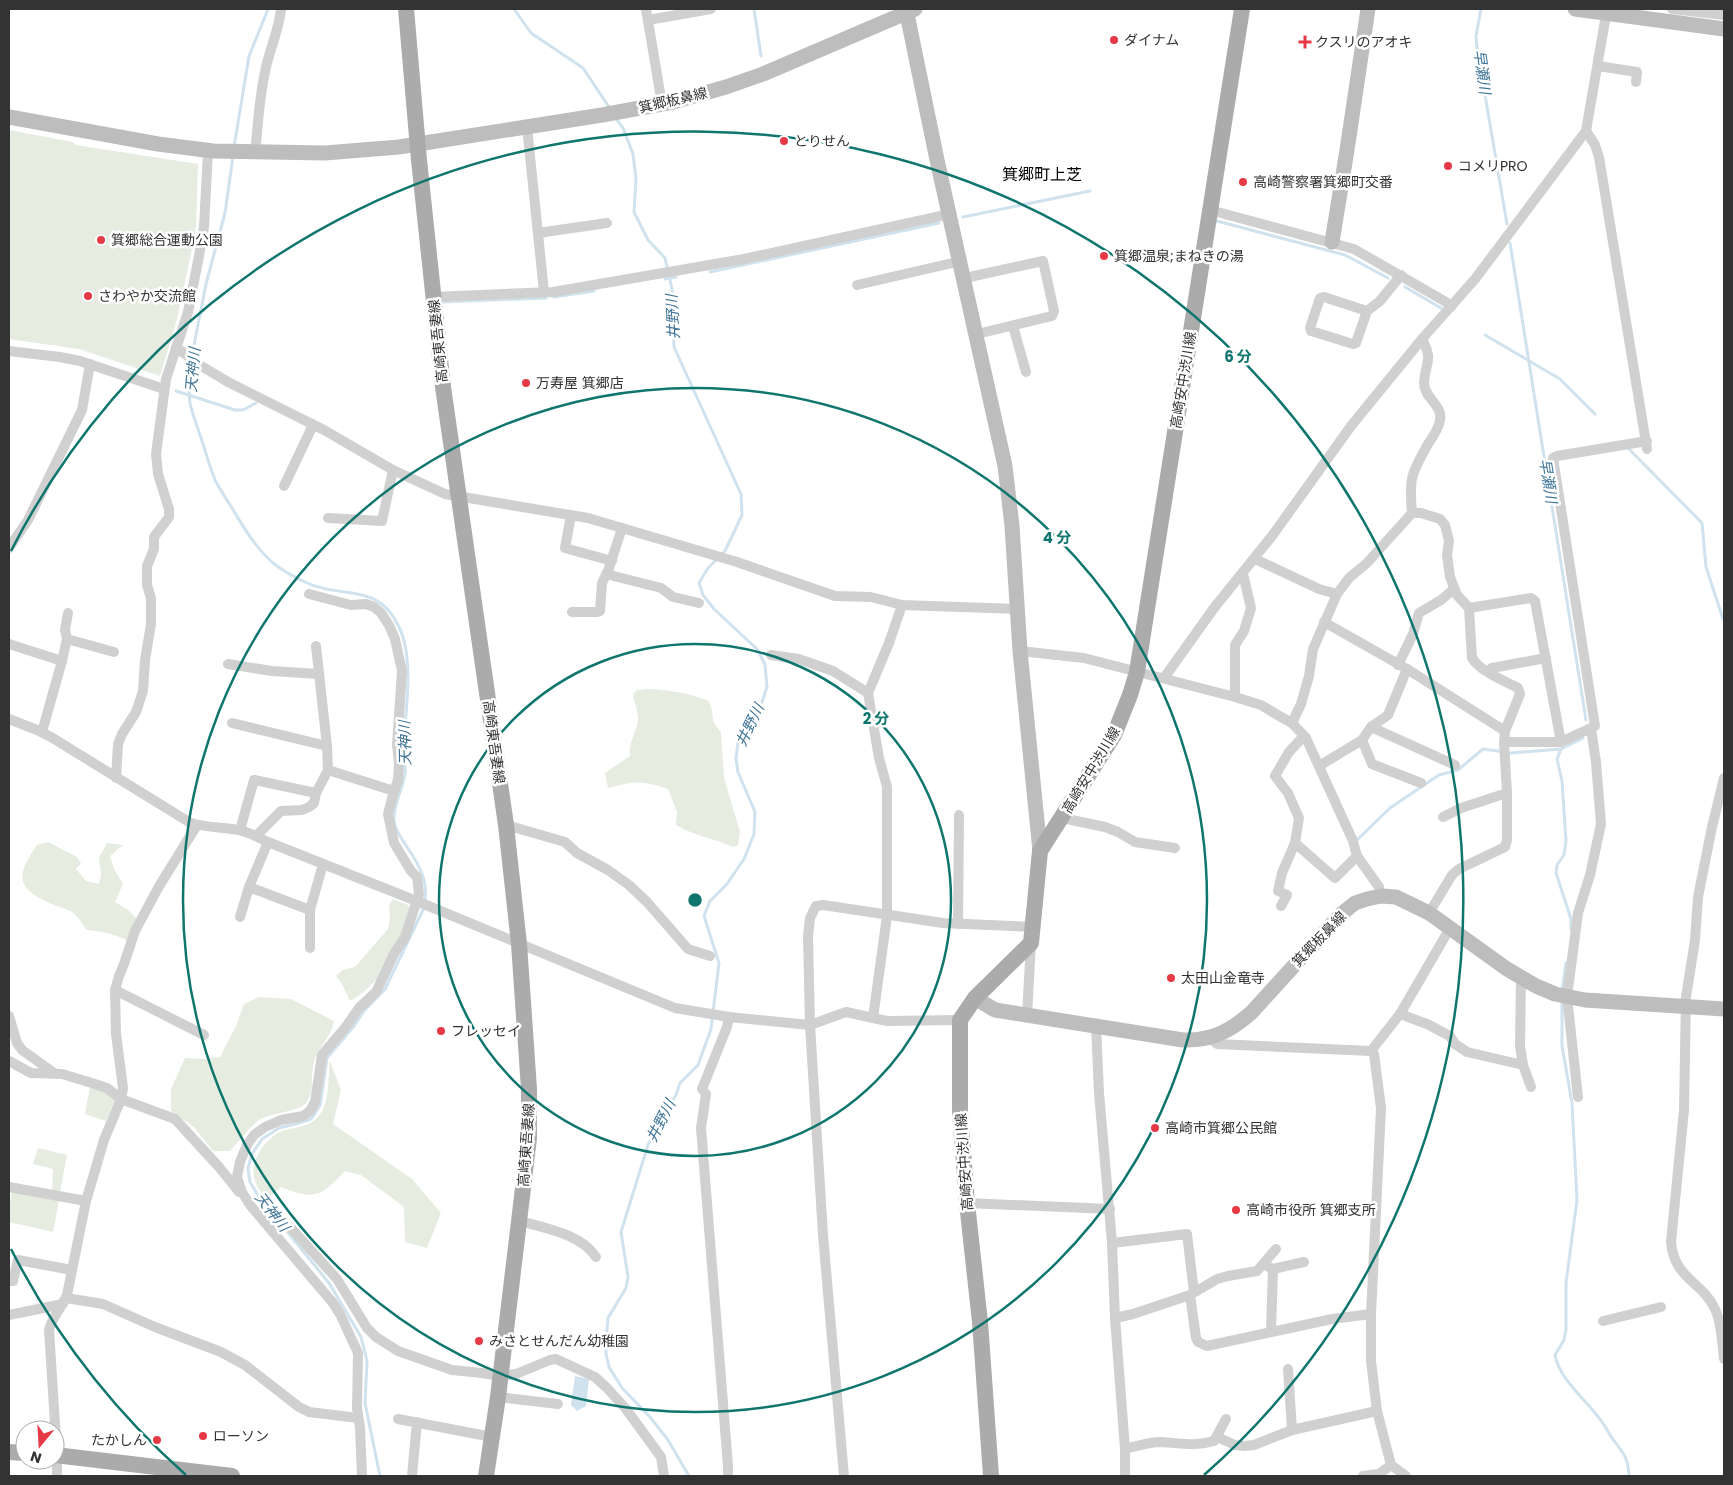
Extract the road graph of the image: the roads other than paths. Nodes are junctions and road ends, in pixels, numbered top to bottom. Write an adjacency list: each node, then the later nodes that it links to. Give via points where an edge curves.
1 (281, 9): 23 (street, via 265,71)
2 (406, 9): 21 (main road, 高崎東吾妻線)
3 (646, 9): 13 (street)
4 (711, 9): 13 (street)
5 (1242, 9): 24 (main road, 高崎安中渋川線)
6 (1368, 9): 28 (main road)
7 (1575, 9): 10 (main road)
8 (1672, 9): 11 (street)
9 (909, 10): 17 (main road, 箕郷板鼻線, via 746,80); 25 (main road)
10 (1606, 11): 14 (main road); 15 (street)
11 (1702, 11): 12 (street)
12 (1724, 15)
13 (648, 20): 17 (street)
14 (1724, 29)
15 (1598, 66): 16 (street, via 1637,72); 20 (street)
16 (1636, 82)
17 (662, 104): 19 (main road, 箕郷板鼻線)
18 (9, 117): 22 (main road, 箕郷板鼻線)
19 (527, 127): 21 (main road, 箕郷板鼻線); 27 (street)
20 (1586, 131): 35 (street); 88 (street, via 1599,157 1647,445 1553,458 1595,715 1595,726)
21 (418, 144): 23 (main road, 箕郷板鼻線, via 325,154); 34 (main road, 高崎東吾妻線)
22 (213, 151): 23 (main road, 箕郷板鼻線); 40 (street, via 203,237)
23 (252, 153)
24 (1210, 210): 28 (street); 78 (main road, 高崎安中渋川線)
25 (950, 214): 29 (main road); 33 (street, via 744,259)
26 (607, 222): 27 (street)
27 (538, 233): 33 (street)
28 (1332, 242): 30 (street, via 1354,249)
29 (961, 261): 31 (main road); 32 (street)
30 (1401, 275): 35 (street); 36 (street, via 1380,301)
31 (964, 278): 37 (street, via 1043,261 1054,311 1052,316); 38 (main road)
32 (857, 284)
33 (544, 292): 34 (street)
34 (433, 297): 48 (main road, 高崎東吾妻線)
35 (1451, 307): 39 (street)
36 (1367, 311): 36 (street, via 1353,344 1310,328 1320,298)
37 (1013, 326): 38 (street); 43 (street)
38 (977, 334): 64 (main road, via 1005,466)
39 (1422, 339): 49 (street, via 1429,357 1425,390 1441,412 1440,421 1411,478); 54 (street, via 1351,426)
40 (180, 350): 44 (street); 45 (street, via 250,394)
41 (9, 351): 42 (street, via 60,356)
42 (90, 364): 44 (street); 53 (street, via 82,410 28,520)
43 (1026, 372)
44 (164, 390): 98 (street, via 156,454 169,517 154,537 154,549 147,566 151,624 143,691 136,712 118,744)
45 (313, 425): 46 (street); 47 (street)
46 (393, 470): 48 (street, via 438,492); 51 (street, via 382,521)
47 (284, 486)
48 (459, 498): 50 (street); 108 (main road, 高崎東吾妻線)
49 (1412, 512): 58 (street, via 1440,518 1446,525 1448,566); 60 (street)
50 (571, 515): 52 (street); 55 (street, via 565,548)
51 (328, 518)
52 (622, 528): 55 (street); 62 (street, via 835,596 871,597)
53 (9, 548)
54 (1255, 559): 57 (street); 60 (street)
55 (612, 561): 56 (street)
56 (606, 574): 61 (street, via 661,588 673,597); 65 (street, via 602,583 600,611)
57 (1242, 574): 81 (street); 83 (street, via 1251,608 1244,631 1235,645)
58 (1454, 589): 63 (street); 77 (street, via 1419,613)
59 (309, 594): 101 (street, via 351,605 374,607 381,612 395,638 402,671 398,780)
60 (1337, 594): 67 (street)
61 (698, 603)
62 (902, 605): 64 (street); 82 (street)
63 (1469, 608): 74 (street, via 1531,598 1535,601); 79 (street, via 1472,658)
64 (1018, 609): 71 (main road)
65 (572, 612)
66 (68, 613): 68 (street)
67 (1324, 622): 77 (street); 86 (street, via 1313,649 1301,704)
68 (67, 639): 72 (street); 75 (street)
69 (9, 644): 75 (street)
70 (316, 646): 80 (street)
71 (1020, 651): 78 (street, via 1084,658); 114 (main road)
72 (114, 652)
73 (771, 655): 82 (street, via 800,659 833,671)
74 (1546, 658): 79 (street, via 1492,668); 93 (street)
75 (62, 661): 89 (street)
76 (228, 664): 80 (street)
77 (1402, 667): 87 (street, via 1388,715); 91 (street)
78 (1137, 672): 81 (street); 106 (main road, 高崎安中渋川線, via 1114,736)
79 (1488, 672): 91 (street, via 1518,688 1520,694)
80 (319, 674): 94 (street)
81 (1164, 678): 83 (street)
82 (868, 693): 123 (street, via 887,787)
83 (1236, 698): 86 (street, via 1261,706)
84 (9, 719): 89 (street)
85 (232, 723): 94 (street)
86 (1292, 723): 90 (street)
87 (1370, 727): 92 (street); 95 (street)
88 (1591, 729): 93 (street); 133 (street, via 1601,824 1578,913)
89 (42, 732): 98 (street)
90 (1304, 736): 96 (street); 112 (street, via 1289,752 1275,776 1288,793 1299,818)
91 (1504, 736): 93 (street); 103 (street)
92 (1362, 740): 96 (street); 100 (street, via 1372,764)
93 (1561, 742)
94 (327, 746): 97 (street)
95 (1455, 765)
96 (1319, 766): 115 (street)
97 (328, 770): 101 (street); 102 (street)
98 (116, 778): 107 (street)
99 (1724, 778): 135 (street, via 1698,897)
100 (1421, 783)
101 (394, 791): 119 (street, via 388,814 391,830 394,842 417,877)
102 (316, 793): 109 (street, via 254,780); 110 (street, via 314,803 309,807 281,811)
103 (1507, 793): 105 (street); 122 (street, via 1505,847 1459,869)
104 (959, 815): 125 (street)
105 (1443, 817)
106 (1062, 818): 113 (street, via 1118,832 1135,842); 114 (main road, 高崎安中渋川線)
107 (197, 825): 109 (street); 132 (street, via 135,931)
108 (506, 825): 128 (main road, 高崎東吾妻線); 130 (street, via 565,842 629,885 688,949)
109 (240, 830): 110 (street)
110 (256, 836): 111 (street)
111 (268, 842): 116 (street); 117 (street)
112 (1295, 843): 115 (street, via 1335,878); 120 (street, via 1282,873 1278,891 1287,895)
113 (1175, 848)
114 (1040, 851): 127 (main road, 高崎安中渋川線)
115 (1357, 856): 118 (street, via 1379,887)
116 (323, 864): 119 (street); 121 (street)
117 (249, 886): 121 (street); 124 (street)
118 (1381, 896): 122 (main road, 箕郷板鼻線, via 1396,897); 146 (main road, 箕郷板鼻線, via 1355,904 1340,915 1251,1013)
119 (418, 902): 128 (street); 157 (street, via 405,937 376,992 322,1055 315,1102 310,1111 265,1127 247,1145 237,1177)
120 (1281, 906)
121 (310, 910): 129 (street)
122 (1429, 912): 126 (main road, 箕郷板鼻線)
123 (887, 916): 125 (street); 141 (street); 143 (street, via 816,906 810,918 808,936)
124 (240, 917)
125 (958, 924): 127 (street)
126 (1450, 928): 131 (main road, 箕郷板鼻線); 137 (street)
127 (1032, 935): 134 (main road); 138 (street)
128 (519, 944): 140 (street, via 665,1005); 159 (main road, 高崎東吾妻線, via 530,1106)
129 (310, 948)
130 (710, 956)
131 (1521, 977): 133 (main road, 箕郷板鼻線); 149 (street, via 1520,1046)
132 (115, 990): 145 (street); 153 (street, via 116,1034 123,1088)
133 (1567, 997): 135 (main road, 箕郷板鼻線); 152 (street)
134 (975, 998): 138 (main road, 箕郷板鼻線, via 995,1010); 142 (main road)
135 (1689, 1006): 136 (main road, 箕郷板鼻線); 178 (street, via 1684,1117 1672,1253 1679,1269 1714,1308)
136 (1724, 1009)
137 (1400, 1014): 147 (street); 149 (street, via 1450,1036 1466,1052)
138 (1027, 1015): 144 (main road, 箕郷板鼻線)
139 (9, 1016): 150 (street, via 22,1050)
140 (724, 1017): 143 (street); 201 (street, via 727,1026 702,1089 706,1094 701,1128)
141 (873, 1018): 142 (street, via 898,1022); 143 (street, via 846,1012)
142 (960, 1020): 156 (main road, 高崎安中渋川線, via 960,1111)
143 (810, 1025): 202 (street, via 823,1235)
144 (1096, 1025): 146 (main road, 箕郷板鼻線, via 1183,1040); 158 (street)
145 (204, 1035)
146 (1210, 1038): 147 (street, via 1217,1044)
147 (1371, 1051): 173 (street, via 1376,1061 1381,1108)
148 (9, 1061): 150 (street, via 31,1073)
149 (1523, 1065): 151 (street)
150 (54, 1073): 153 (street, via 107,1088)
151 (1531, 1087)
152 (1578, 1097)
153 (121, 1099): 155 (street, via 99,1155); 157 (street, via 175,1119)
154 (9, 1187): 155 (street)
155 (86, 1201): 168 (street)
156 (967, 1203): 158 (street); 203 (main road, 高崎安中渋川線, via 980,1322)
157 (250, 1205): 165 (street)
158 (1110, 1209): 161 (street)
159 (520, 1221): 164 (street, via 582,1243); 180 (main road, 高崎東吾妻線)
160 (290, 1227): 162 (street)
161 (1112, 1243): 170 (street, via 1187,1234); 175 (street)
162 (309, 1249): 165 (street); 180 (street, via 337,1278 367,1328 398,1352 452,1370)
163 (1276, 1249): 167 (street)
164 (596, 1257)
165 (299, 1259): 184 (street, via 333,1302 358,1353)
166 (1304, 1262): 167 (street)
167 (1268, 1267): 170 (street, via 1228,1276); 177 (street)
168 (72, 1270): 169 (street, via 18,1260 13,1281); 171 (street)
169 (9, 1281)
170 (1192, 1293): 175 (street); 177 (street, via 1196,1338 1202,1344 1207,1346)
171 (64, 1301): 174 (street); 184 (street, via 102,1304 221,1352 245,1365 309,1412); 187 (street, via 48,1330)
172 (1661, 1307): 176 (street)
173 (1371, 1314): 177 (street); 183 (street)
174 (9, 1315)
175 (1115, 1318): 192 (street)
176 (1603, 1321)
177 (1271, 1331)
178 (1724, 1359)
179 (1288, 1368): 189 (street)
180 (500, 1376): 181 (main road, 高崎東吾妻線); 200 (street, via 516,1374 553,1359 595,1377 626,1409 661,1457)
181 (498, 1397): 182 (street); 190 (main road, 高崎東吾妻線)
182 (558, 1404)
183 (1377, 1412): 189 (street); 194 (street)
184 (358, 1418): 197 (street)
185 (398, 1419): 188 (street)
186 (1226, 1419): 191 (street)
187 (54, 1420)
188 (417, 1422): 190 (street); 198 (street)
189 (1292, 1430): 191 (street, via 1254,1445 1244,1446)
190 (492, 1437): 199 (main road, 高崎東吾妻線)
191 (1217, 1438): 192 (street, via 1202,1444 1160,1442)
192 (1125, 1449): 204 (street)
193 (65, 1457): 195 (main road)
194 (1391, 1465): 205 (street, via 1379,1474); 206 (street)
195 (140, 1471): 196 (main road)
196 (232, 1476)
197 (362, 1476)
198 (412, 1476)
199 (486, 1476)
200 (664, 1476)
201 (728, 1476)
202 (844, 1476)
203 (991, 1476)
204 (1125, 1476)
205 (1363, 1476)
206 (1406, 1476)

